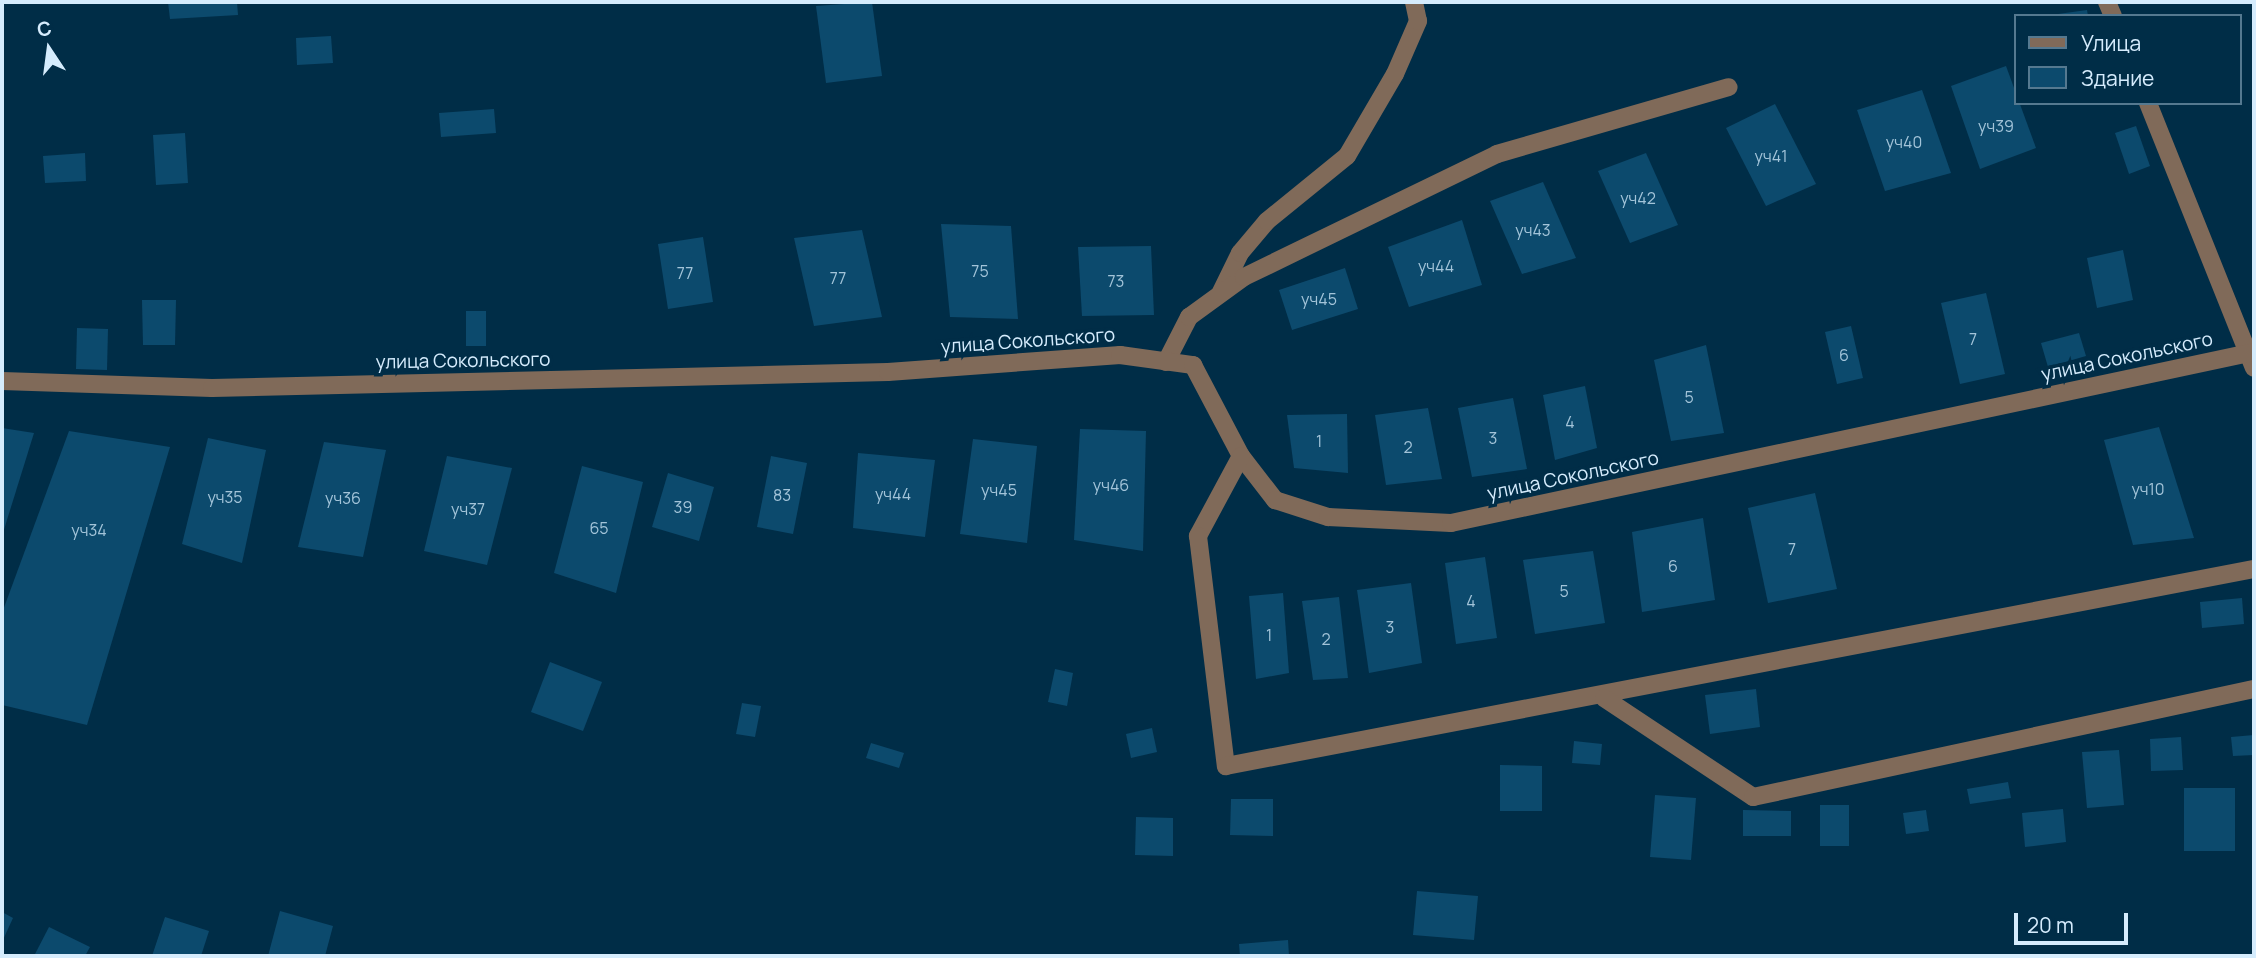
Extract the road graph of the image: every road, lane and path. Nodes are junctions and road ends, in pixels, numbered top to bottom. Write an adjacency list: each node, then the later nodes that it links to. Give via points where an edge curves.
1 (1414, 2): 4 (street, via 1418,21 1395,74 1347,156 1267,220 1240,253)
2 (1729, 87): 4 (street, via 1497,154 1244,277)
3 (2149, 105): 5 (street)
4 (1219, 296): 6 (street, via 1189,317)
5 (2252, 357): 8 (street, улица Сокольского, via 1451,523 1328,517 1275,500)
6 (1166, 362): 7 (street, улица Сокольского, via 1121,355 888,372 212,388); 8 (street, улица Сокольского, via 1193,365)
7 (2, 381)
8 (1241, 456): 11 (street, via 1198,536 1226,766)
9 (2254, 569): 11 (street)
10 (2254, 689): 11 (street, via 1753,797)
11 (1604, 698)

